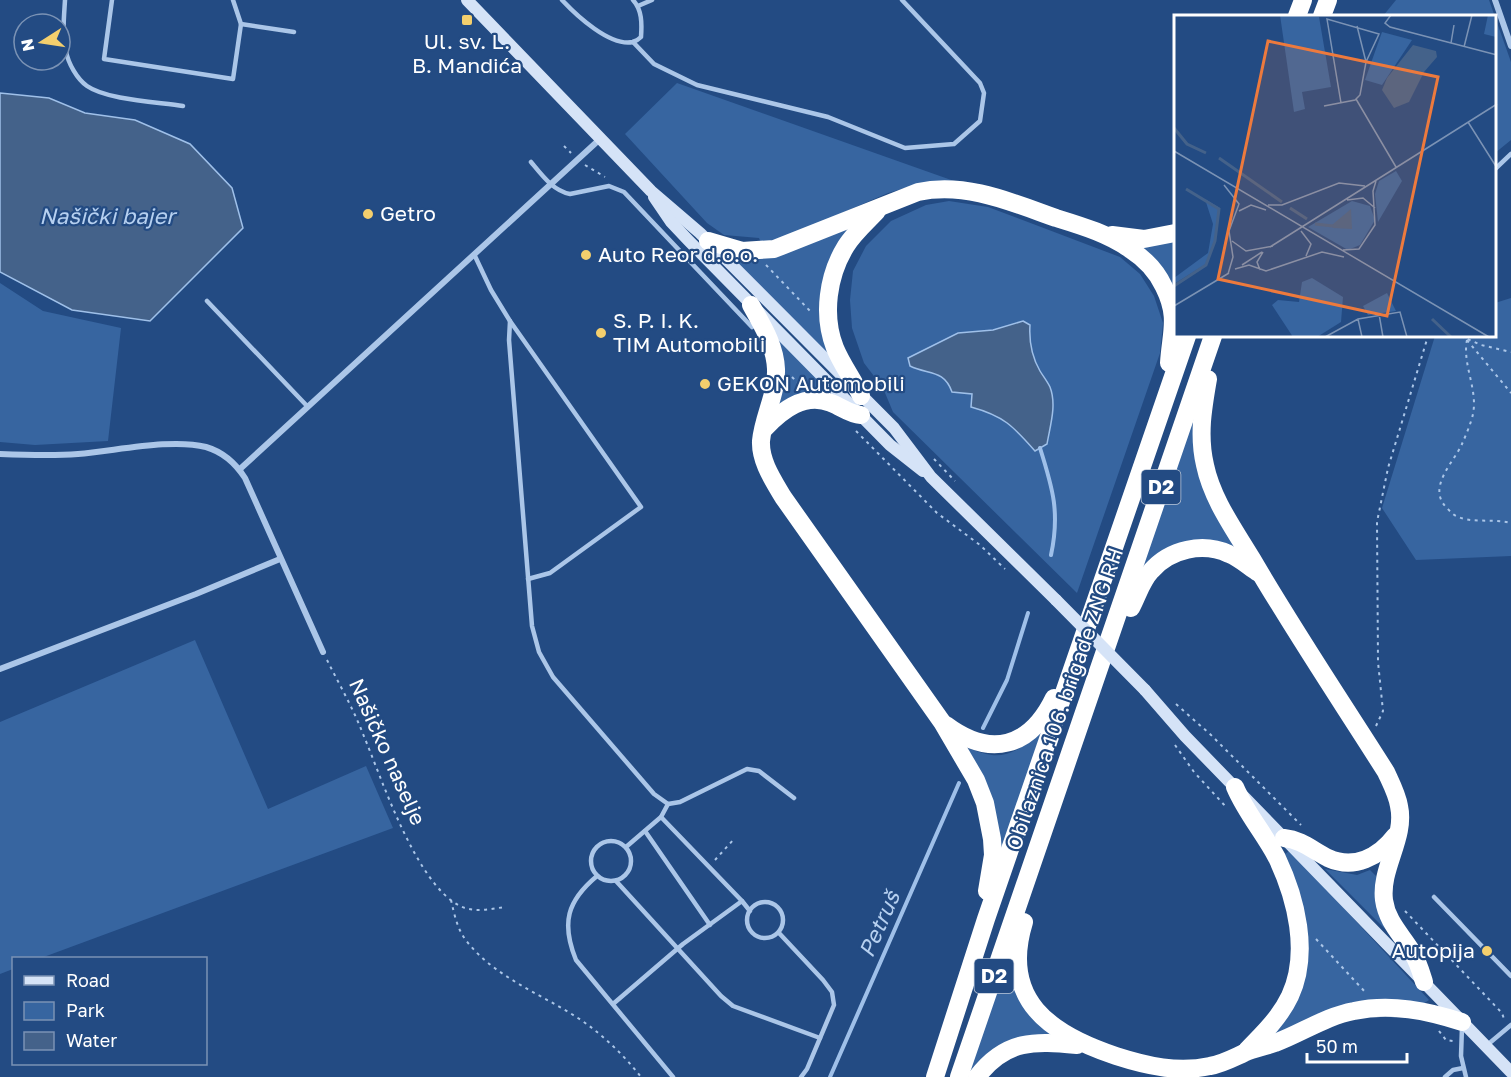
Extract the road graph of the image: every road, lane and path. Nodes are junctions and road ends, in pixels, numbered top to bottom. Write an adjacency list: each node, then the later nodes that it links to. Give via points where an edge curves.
1 (65, 0): 19 (lane, via 66,52 73,71 87,86 112,95)
2 (112, 0): 15 (lane, via 104,59 233,79)
3 (233, 0): 15 (lane)
4 (562, 0): 17 (lane, via 594,29 617,40)
5 (633, 0): 12 (lane)
6 (652, 0): 12 (lane)
7 (902, 0): 17 (lane, via 980,83 984,93 980,121 954,144 904,148 828,117 697,85 654,64)
8 (1303, 0): 13 (highway)
9 (1328, 0): 14 (highway)
10 (1495, 0): 18 (street)
11 (471, 1): 20 (main road)
12 (638, 6): 17 (lane, via 641,37)
13 (1297, 15)
14 (1322, 15)
15 (241, 24): 16 (lane)
16 (294, 32)
17 (633, 42)
18 (1511, 46)
19 (183, 106)
20 (600, 139): 23 (street); 28 (main road)
21 (564, 146): 23 (path)
22 (1511, 154): 25 (lane)
23 (578, 159): 26 (street); 27 (path)
24 (531, 162): 26 (lane)
25 (1496, 168)
26 (551, 184): 27 (lane, via 570,194); 33 (street)
27 (616, 187): 37 (lane)
28 (651, 191): 32 (main road); 35 (main road, via 671,222)
29 (881, 207): 31 (highway, via 918,192 952,189 999,198); 32 (highway, via 774,249 742,251); 47 (highway, via 847,245 832,276 828,302 834,345)
30 (1174, 233): 31 (highway, via 1144,239)
31 (1103, 234): 45 (highway, via 1144,260 1164,286 1174,318)
32 (708, 241): 47 (main road)
33 (474, 254): 36 (lane); 49 (street)
34 (207, 301): 49 (lane)
35 (751, 304): 44 (highway, via 771,344); 50 (main road)
36 (510, 321): 59 (lane, via 508,340); 59 (lane, via 641,507 550,573)
37 (752, 327)
38 (1186, 338): 45 (highway, Obilaznica 106. brigade ZNG RH / D2)
39 (1427, 338): 65 (path, via 1388,468 1377,522 1378,662 1383,711)
40 (1464, 338): 42 (path)
41 (1212, 339): 58 (highway, via 1200,427 1205,466 1218,502); 60 (highway, Obilaznica 106. brigade ZNG RH / D2)
42 (1467, 340): 43 (path); 46 (path); 55 (path, via 1473,412 1462,445 1440,484 1442,502 1454,515 1470,520)
43 (1511, 352)
44 (776, 369): 48 (path, via 785,371 805,390); 51 (highway)
45 (1169, 388): 63 (highway, Obilaznica 106. brigade ZNG RH / D2)
46 (1511, 393)
47 (861, 396): 54 (main road, via 894,428)
48 (807, 401): 50 (highway, via 828,401); 51 (highway, via 787,408)
49 (308, 407): 53 (street)
50 (856, 420): 54 (main road); 57 (path, via 937,513)
51 (764, 429): 64 (highway, via 763,456 772,478)
52 (0, 454): 53 (street, via 76,454 163,445 198,446 219,453)
53 (240, 470): 56 (street)
54 (931, 477): 66 (main road, bridge, via 1145,690)
55 (1511, 523)
56 (280, 559): 61 (street); 62 (street)
57 (1009, 573)
58 (1262, 576): 60 (highway, via 1228,553 1187,549 1150,571 1126,617); 70 (highway, via 1386,772 1400,807)
59 (528, 579): 68 (lane, via 532,626 539,652 553,677 654,794)
60 (1112, 633): 76 (highway, Obilaznica 106. brigade ZNG RH / D2)
61 (322, 652): 80 (path, Našičko naselje, via 362,731 412,848 433,882)
62 (0, 669)
63 (1073, 669): 64 (highway, via 1048,711 1021,738 982,744); 84 (highway, Obilaznica 106. brigade ZNG RH / D2)
64 (942, 722): 84 (highway, via 976,780 990,820 993,855)
65 (1375, 731)
66 (1235, 786): 72 (main road); 96 (highway, via 1285,879 1300,945 1290,996)
67 (794, 798): 68 (lane, via 759,771 747,769 680,802)
68 (668, 804): 69 (lane)
69 (661, 817): 71 (lane); 75 (lane)
70 (1399, 830): 72 (highway, via 1379,853 1352,862 1331,859 1303,842); 89 (highway, via 1386,872 1384,902 1388,917 1413,954)
71 (645, 831): 74 (lane); 85 (lane)
72 (1284, 838): 89 (main road)
73 (734, 839): 75 (path)
74 (626, 847): 77 (lane, via 615,841 596,846 591,865); 78 (lane, via 631,867)
75 (709, 866): 81 (lane)
76 (1028, 875): 94 (highway, via 1027,906 1017,956 1023,987 1047,1022); 103 (highway, Obilaznica 106. brigade ZNG RH / D2)
77 (597, 876): 78 (lane); 90 (lane, via 580,890 570,908 571,947 576,960)
78 (616, 881): 87 (lane)
79 (1434, 897): 88 (lane)
80 (450, 900): 82 (path, Našičko naselje, via 477,910); 99 (path, via 464,937 479,954 592,1028)
81 (742, 901): 83 (lane); 85 (lane)
82 (505, 907)
83 (750, 910): 86 (lane, via 747,922 752,933 768,938); 86 (lane, via 765,902 776,906 783,916)
84 (986, 919): 102 (highway, Obilaznica 106. brigade ZNG RH / D2)
85 (710, 925): 87 (lane)
86 (779, 933): 93 (lane, via 832,992 834,1005)
87 (677, 949): 90 (lane); 93 (lane, via 733,1006)
88 (1511, 976)
89 (1424, 982): 91 (main road)
90 (613, 1004): 100 (lane)
91 (1462, 1022): 95 (main road); 96 (highway, via 1414,1010 1372,1008 1338,1015); 97 (lane)
92 (1511, 1025): 95 (lane)
93 (820, 1038): 101 (lane)
94 (1085, 1045): 96 (highway, via 1168,1069 1212,1066); 104 (highway, via 1041,1041 1026,1044 1008,1050)
95 (1486, 1046): 98 (main road)
96 (1246, 1052)
97 (1463, 1068): 105 (lane); 106 (lane)
98 (1511, 1072)
99 (641, 1077)
100 (673, 1077)
101 (802, 1077)
102 (935, 1077)
103 (959, 1077)
104 (977, 1077)
105 (1445, 1077)
106 (1466, 1077)

